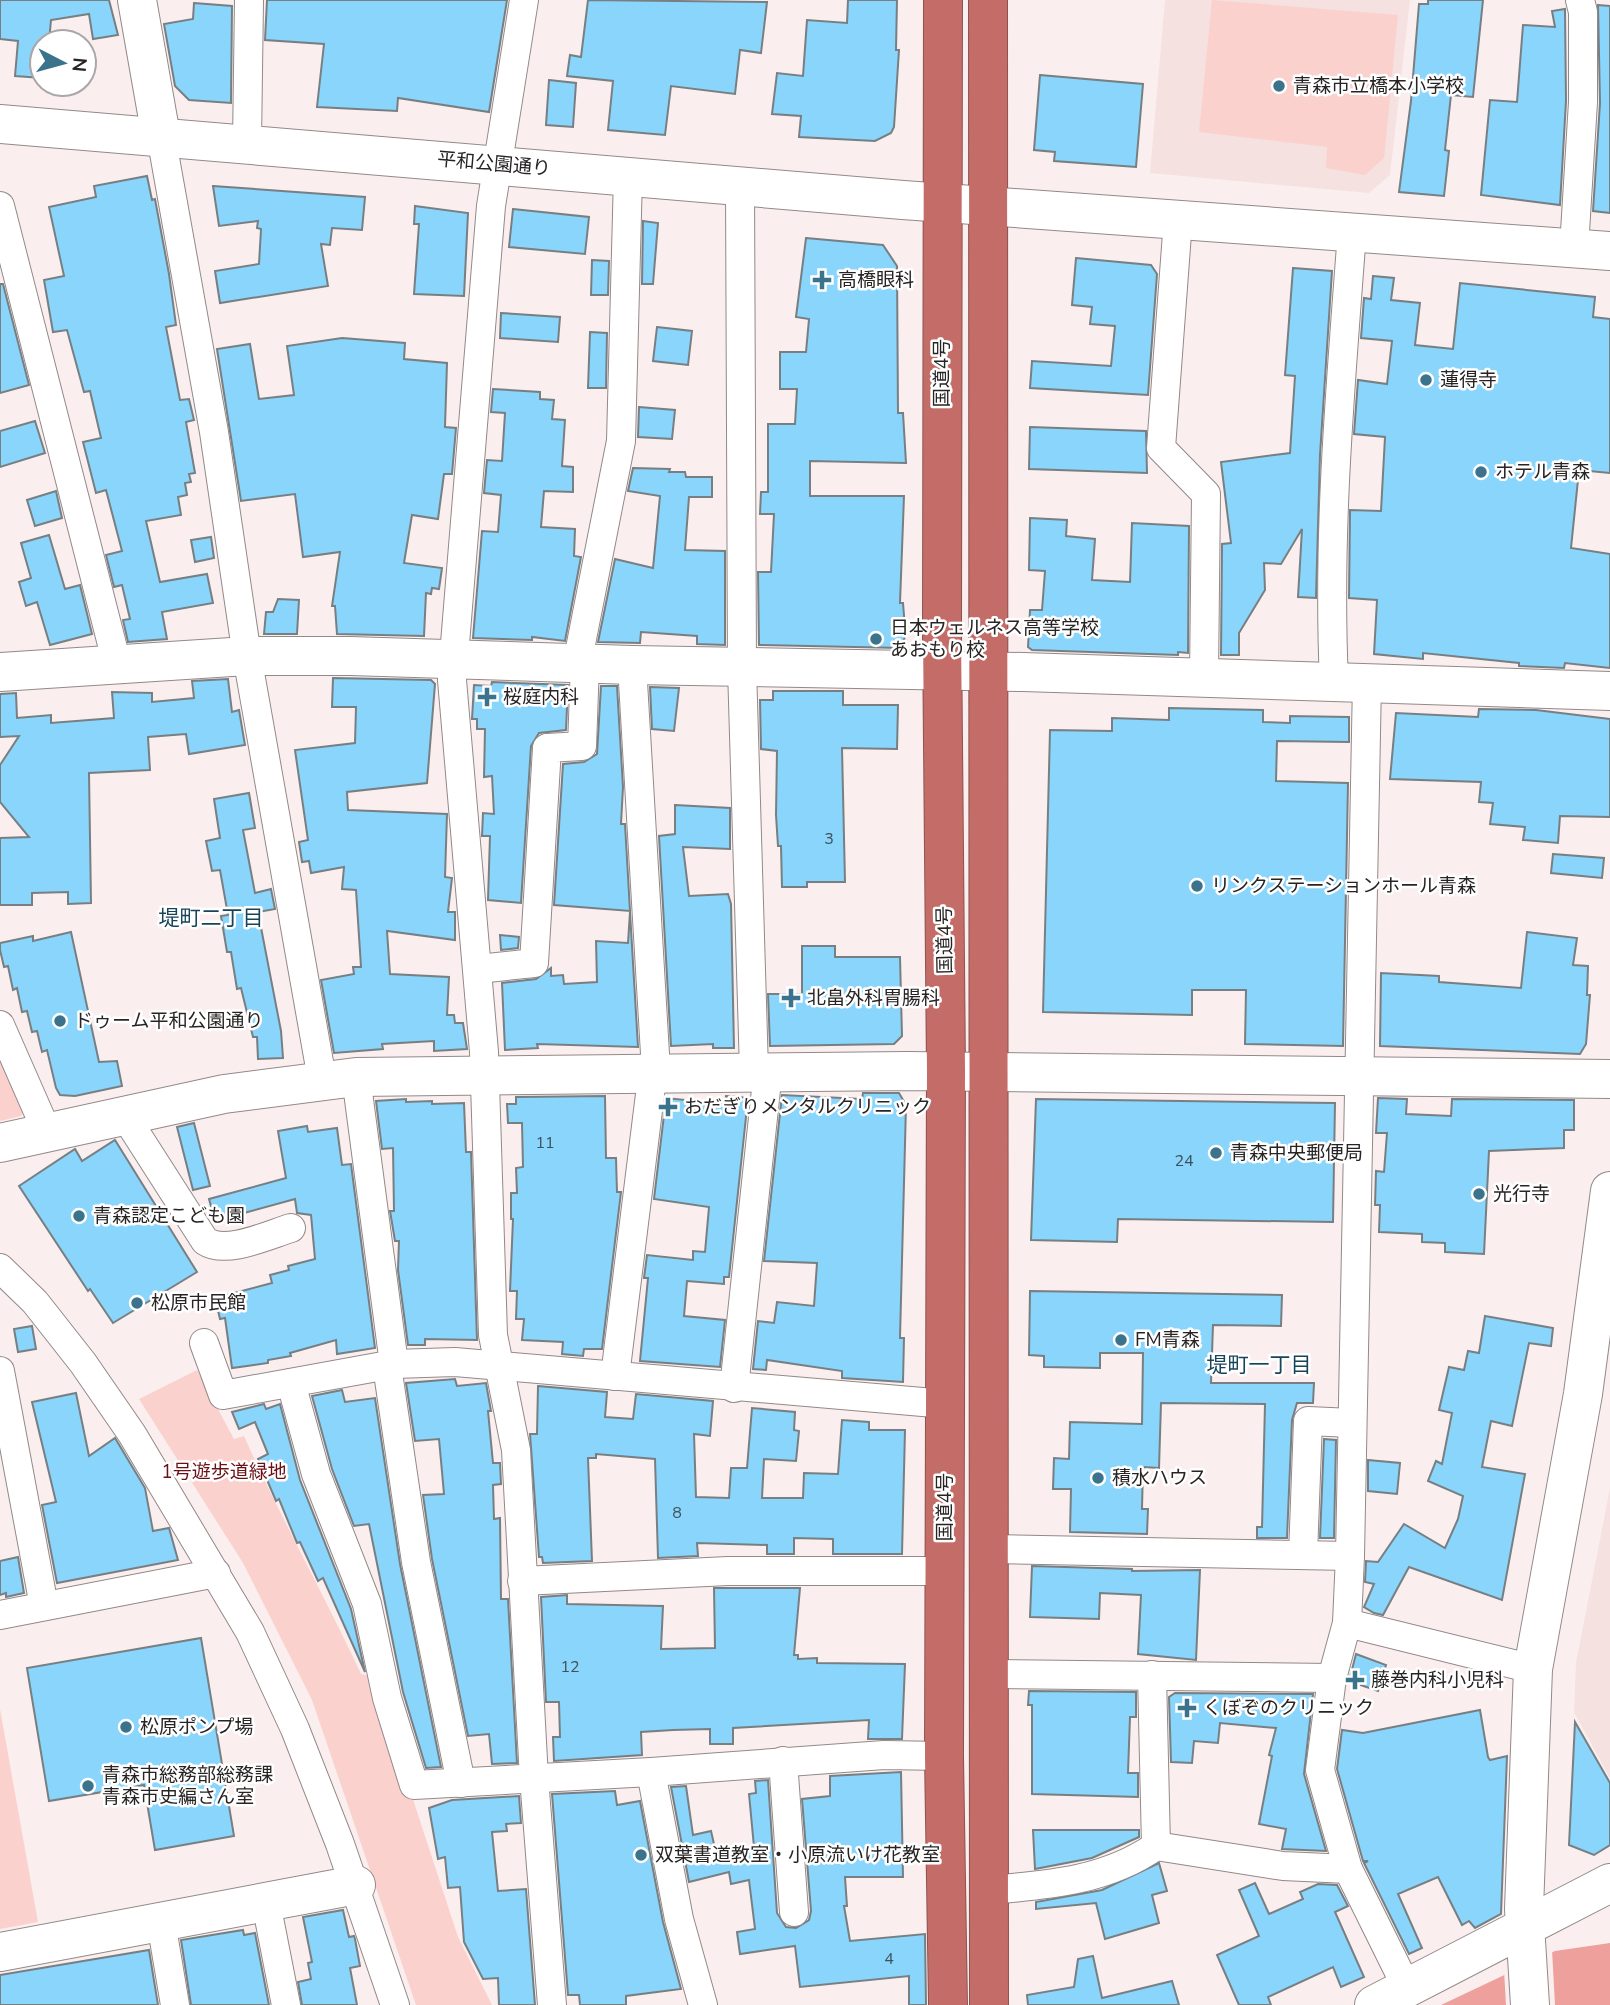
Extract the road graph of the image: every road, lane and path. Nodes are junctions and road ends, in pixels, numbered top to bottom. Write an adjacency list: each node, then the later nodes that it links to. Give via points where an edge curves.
1 (137, 0): 8 (street)
2 (249, 0): 9 (street)
3 (524, 0): 10 (street)
4 (943, 0): 13 (highway, 国道4号)
5 (988, 0): 15 (highway)
6 (1580, 0): 18 (street)
7 (0, 124): 8 (street, 平和公園通り)
8 (161, 136): 9 (street, 平和公園通り); 19 (street, via 214,432)
9 (247, 143): 10 (street, 平和公園通り)
10 (496, 164): 11 (street, 平和公園通り); 20 (street)
11 (628, 176): 12 (street, 平和公園通り); 22 (street, via 621,441)
12 (740, 186): 13 (street, 平和公園通り); 24 (street)
13 (943, 203): 15 (street, 平和公園通り); 25 (highway, 国道4号)
14 (0, 206): 21 (street)
15 (988, 206): 16 (street, 平和公園通り); 27 (highway)
16 (1178, 220): 17 (street, 平和公園通り); 28 (street, via 1161,448 1206,494)
17 (1352, 232): 18 (street, 平和公園通り); 29 (street, via 1332,505 1330,604)
18 (1592, 249)
19 (247, 656): 20 (street); 21 (street); 39 (street)
20 (452, 660): 22 (street); 31 (street, via 458,775)
21 (117, 664): 26 (street)
22 (581, 664): 23 (street); 31 (street, via 582,746 547,748 534,963)
23 (632, 666): 24 (street); 36 (street)
24 (742, 668): 25 (street); 33 (street)
25 (942, 671): 27 (street); 34 (highway, 国道4号)
26 (0, 672)
27 (988, 672): 28 (street); 35 (highway)
28 (1204, 677): 29 (street)
29 (1351, 681): 30 (street); 38 (street)
30 (1610, 691)
31 (478, 969): 37 (street)
32 (0, 1025): 42 (street)
33 (761, 1071): 34 (street); 36 (street); 53 (street)
34 (946, 1071): 35 (street); 54 (highway, 国道4号)
35 (989, 1071): 38 (street); 57 (highway)
36 (652, 1072): 37 (street); 51 (street)
37 (485, 1074): 39 (street); 49 (street, via 489,1288)
38 (1361, 1074): 40 (street); 55 (street)
39 (339, 1078): 41 (street, via 224,1094); 48 (street)
40 (1610, 1079)
41 (125, 1116): 42 (street); 45 (street, via 205,1241 223,1247)
42 (47, 1132): 43 (street)
43 (0, 1143)
44 (1610, 1191): 66 (street, via 1583,1394)
45 (291, 1228)
46 (0, 1268): 61 (street, via 35,1302 83,1363)
47 (204, 1343): 52 (street, via 223,1395)
48 (390, 1365): 49 (street); 52 (street); 74 (street, via 409,1523)
49 (497, 1365): 51 (street); 62 (street, via 516,1450)
50 (0, 1371): 56 (street)
51 (615, 1376): 53 (street)
52 (292, 1383): 74 (street, via 317,1474 367,1604 387,1698 414,1785)
53 (734, 1388): 54 (street)
54 (946, 1404): 60 (highway, 国道4号)
55 (1352, 1423): 58 (street, via 1308,1421); 59 (street)
56 (9, 1474): 63 (street)
57 (990, 1549): 58 (street); 67 (highway)
58 (1303, 1555): 59 (street)
59 (1350, 1556): 65 (street)
60 (945, 1570): 62 (street, via 728,1571); 70 (highway, 国道4号)
61 (216, 1573): 63 (street); 78 (street, via 273,1678)
62 (522, 1581): 73 (street)
63 (44, 1606): 64 (street)
64 (0, 1615)
65 (1347, 1623): 66 (street); 69 (street)
66 (1533, 1669): 83 (street)
67 (990, 1674): 68 (street); 79 (highway)
68 (1152, 1675): 69 (street); 75 (street)
69 (1332, 1678): 76 (street, via 1320,1770)
70 (944, 1756): 71 (street); 91 (highway, 国道4号)
71 (783, 1761): 72 (street); 81 (street)
72 (651, 1772): 73 (street); 90 (street, via 679,1919)
73 (534, 1778): 74 (street); 89 (street)
74 (461, 1783)
75 (1156, 1846): 76 (street, via 1283,1866); 79 (street, via 1085,1879)
76 (1348, 1869): 85 (street)
77 (1610, 1883): 83 (street)
78 (356, 1885): 80 (street); 88 (street)
79 (990, 1890): 92 (highway)
80 (266, 1903): 82 (street); 87 (street)
81 (794, 1912)
82 (160, 1922): 84 (street); 86 (street)
83 (1526, 1943): 85 (street); 93 (street)
84 (0, 1952)
85 (1390, 1996)
86 (175, 2005)
87 (286, 2005)
88 (395, 2005)
89 (552, 2005)
90 (703, 2005)
91 (948, 2005)
92 (989, 2005)
93 (1530, 2005)

